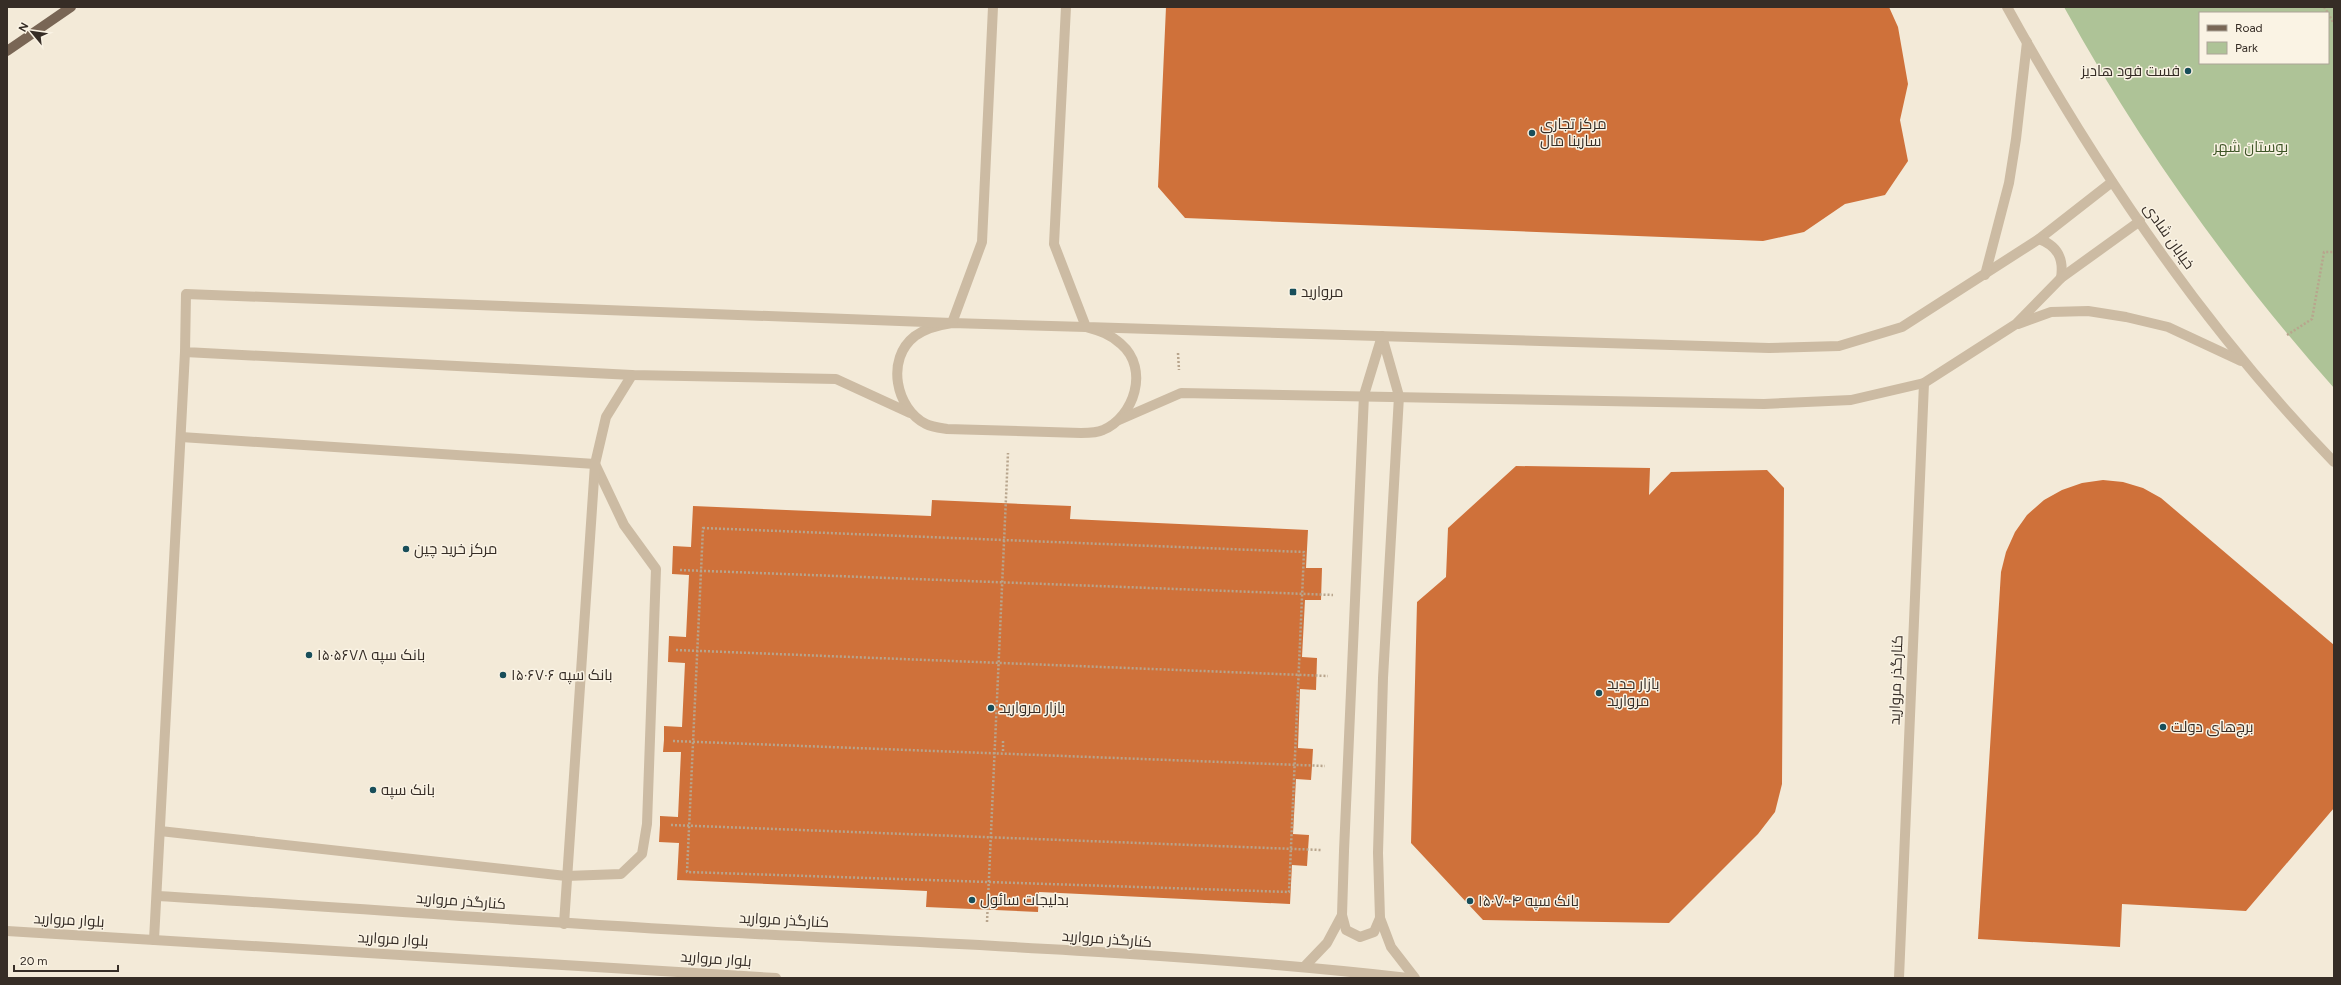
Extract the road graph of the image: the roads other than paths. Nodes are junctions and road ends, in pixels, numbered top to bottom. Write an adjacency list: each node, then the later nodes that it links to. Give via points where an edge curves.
1 (71, 7): 6 (main road)
2 (993, 7): 12 (street, via 982,242)
3 (1066, 7): 14 (street, via 1054,244)
4 (2007, 7): 5 (street, خیابان شادی)
5 (2027, 42): 7 (street, خیابان شادی); 10 (street, via 2009,183)
6 (7, 51)
7 (2112, 182): 8 (street, خیابان شادی); 9 (street)
8 (2140, 221): 11 (street); 17 (street, خیابان شادی, via 2184,283)
9 (2039, 239): 10 (street); 11 (street, via 2056,249 2063,268)
10 (1985, 275): 15 (street, via 1902,327 1839,346 1769,348)
11 (2061, 278): 13 (street)
12 (952, 323): 14 (street); 16 (street, via 186,294); 22 (street, via 931,327 913,337 901,354 897,374 900,395)
13 (2016, 324): 17 (street, via 2052,312 2088,311 2126,317 2168,327 2236,357); 19 (street)
14 (1086, 327): 15 (street); 23 (street, via 1106,332 1123,345 1134,362 1136,382 1132,403)
15 (1382, 336): 20 (street); 21 (street)
16 (185, 352): 18 (street); 24 (street)
17 (2250, 367): 25 (street, خیابان شادی)
18 (632, 375): 22 (street, via 836,379); 26 (street, via 606,416)
19 (1924, 383): 21 (street, via 1851,400 1764,404); 39 (street, کنارگذر مروارید)
20 (1364, 395): 21 (street); 23 (street, via 1182,393); 30 (street)
21 (1399, 396): 31 (street, via 1382,685 1378,853)
22 (910, 412): 23 (street, via 927,424 947,429 1081,434 1102,431)
23 (1119, 420)
24 (181, 437): 26 (street); 27 (street)
25 (2334, 462)
26 (594, 464): 28 (street); 28 (street, via 624,525 656,569 647,824 642,854 621,874)
27 (160, 831): 28 (street); 29 (street)
28 (566, 876): 32 (street)
29 (157, 896): 32 (street, کنارگذر مروارید); 34 (street)
30 (1342, 915): 31 (street, via 1346,930 1360,937 1374,932); 35 (street, via 1328,943)
31 (1380, 918): 38 (street, via 1391,947)
32 (564, 924): 35 (street, کنارگذر مروارید)
33 (7, 931): 34 (street, بلوار مروارید)
34 (154, 940): 36 (street, بلوار مروارید)
35 (1305, 966): 37 (street, کنارگذر مروارید)
36 (776, 978)
37 (1408, 978)
38 (1415, 978)
39 (1899, 978)

